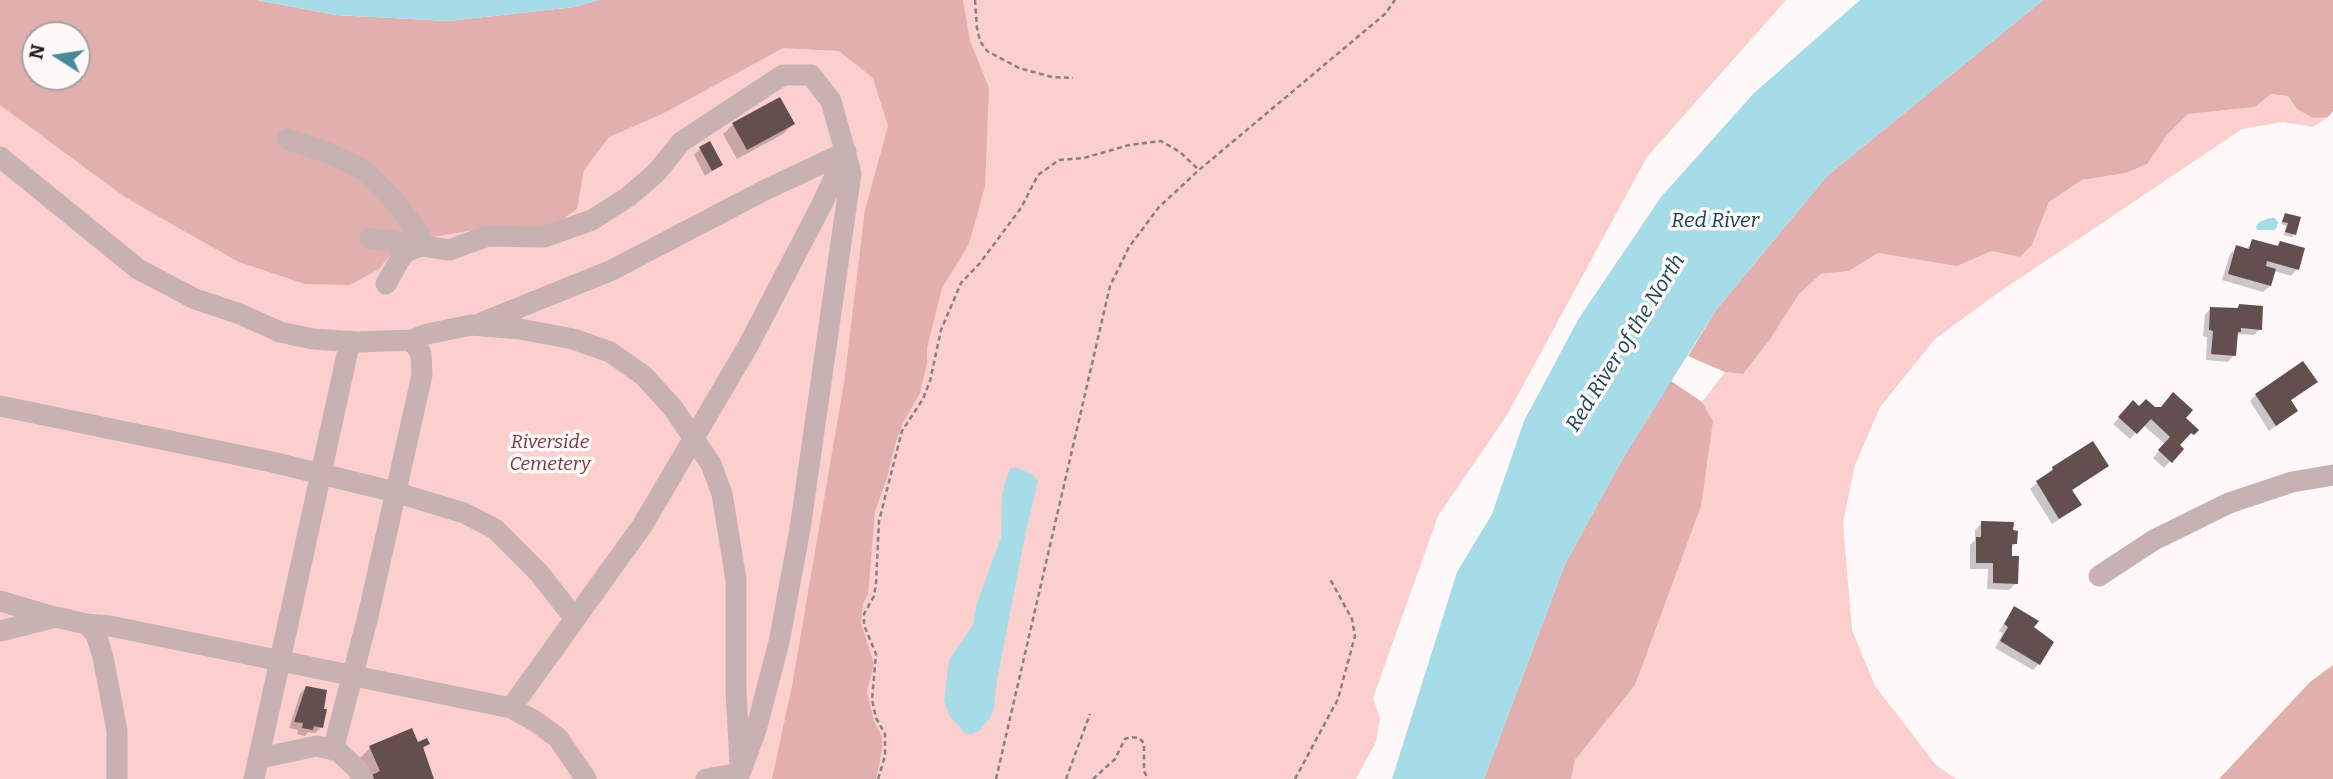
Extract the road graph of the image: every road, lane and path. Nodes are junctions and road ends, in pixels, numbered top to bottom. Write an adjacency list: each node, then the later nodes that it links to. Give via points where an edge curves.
1 (975, 0): 3 (path, via 980,41 987,51 1019,68)
2 (1395, 0): 7 (path, via 1385,14)
3 (1073, 78)
4 (286, 139): 9 (street, via 364,170 419,233)
5 (846, 152): 9 (street, via 831,101 811,75 783,75 681,142 657,172 592,220 544,237 488,236 449,250); 11 (street, via 612,270); 15 (street, via 748,346); 32 (street, via 851,173 847,211 800,529 779,642)
6 (0, 157): 13 (street, via 138,269 163,283 281,332)
7 (1199, 170): 37 (path, via 1161,141 1059,160 1038,175 1021,208 961,283 941,330 923,399 902,431 879,522 876,584 864,614 876,654 872,700 885,734); 38 (path, via 1159,207 1129,247 1110,286)
8 (370, 238): 9 (street)
9 (421, 246): 10 (street, via 407,251)
10 (386, 284)
11 (471, 325): 12 (street); 15 (street, via 573,339 610,352 644,376)
12 (412, 340): 13 (street); 18 (street, via 421,354 422,375)
13 (350, 341): 16 (street)
14 (0, 406): 16 (street)
15 (694, 438): 23 (street, via 642,526); 32 (street, via 711,464 722,494 736,580)
16 (321, 474): 18 (street); 26 (street)
17 (2333, 475): 19 (street, via 2292,482 2229,503 2154,540)
18 (395, 492): 23 (street, via 445,506 495,529 540,574); 27 (street)
19 (2099, 576)
20 (1330, 579): 42 (path, via 1352,619 1355,636 1338,699)
21 (0, 601): 22 (street)
22 (57, 617): 24 (street); 25 (street)
23 (575, 619): 28 (street)
24 (86, 624): 26 (street); 33 (street, via 96,634 103,657 117,731)
25 (0, 631)
26 (280, 661): 27 (street); 31 (street)
27 (353, 676): 28 (street); 30 (street)
28 (511, 708): 35 (street, via 558,738)
29 (1090, 714): 39 (path)
30 (333, 750): 31 (street, via 317,746); 34 (street)
31 (257, 769)
32 (739, 776): 36 (street)
33 (117, 779)
34 (363, 779)
35 (586, 779)
36 (706, 779)
37 (878, 779)
38 (996, 779)
39 (1066, 779)
40 (1093, 779): 41 (path, via 1130,737 1144,743)
41 (1148, 779)
42 (1296, 779)

